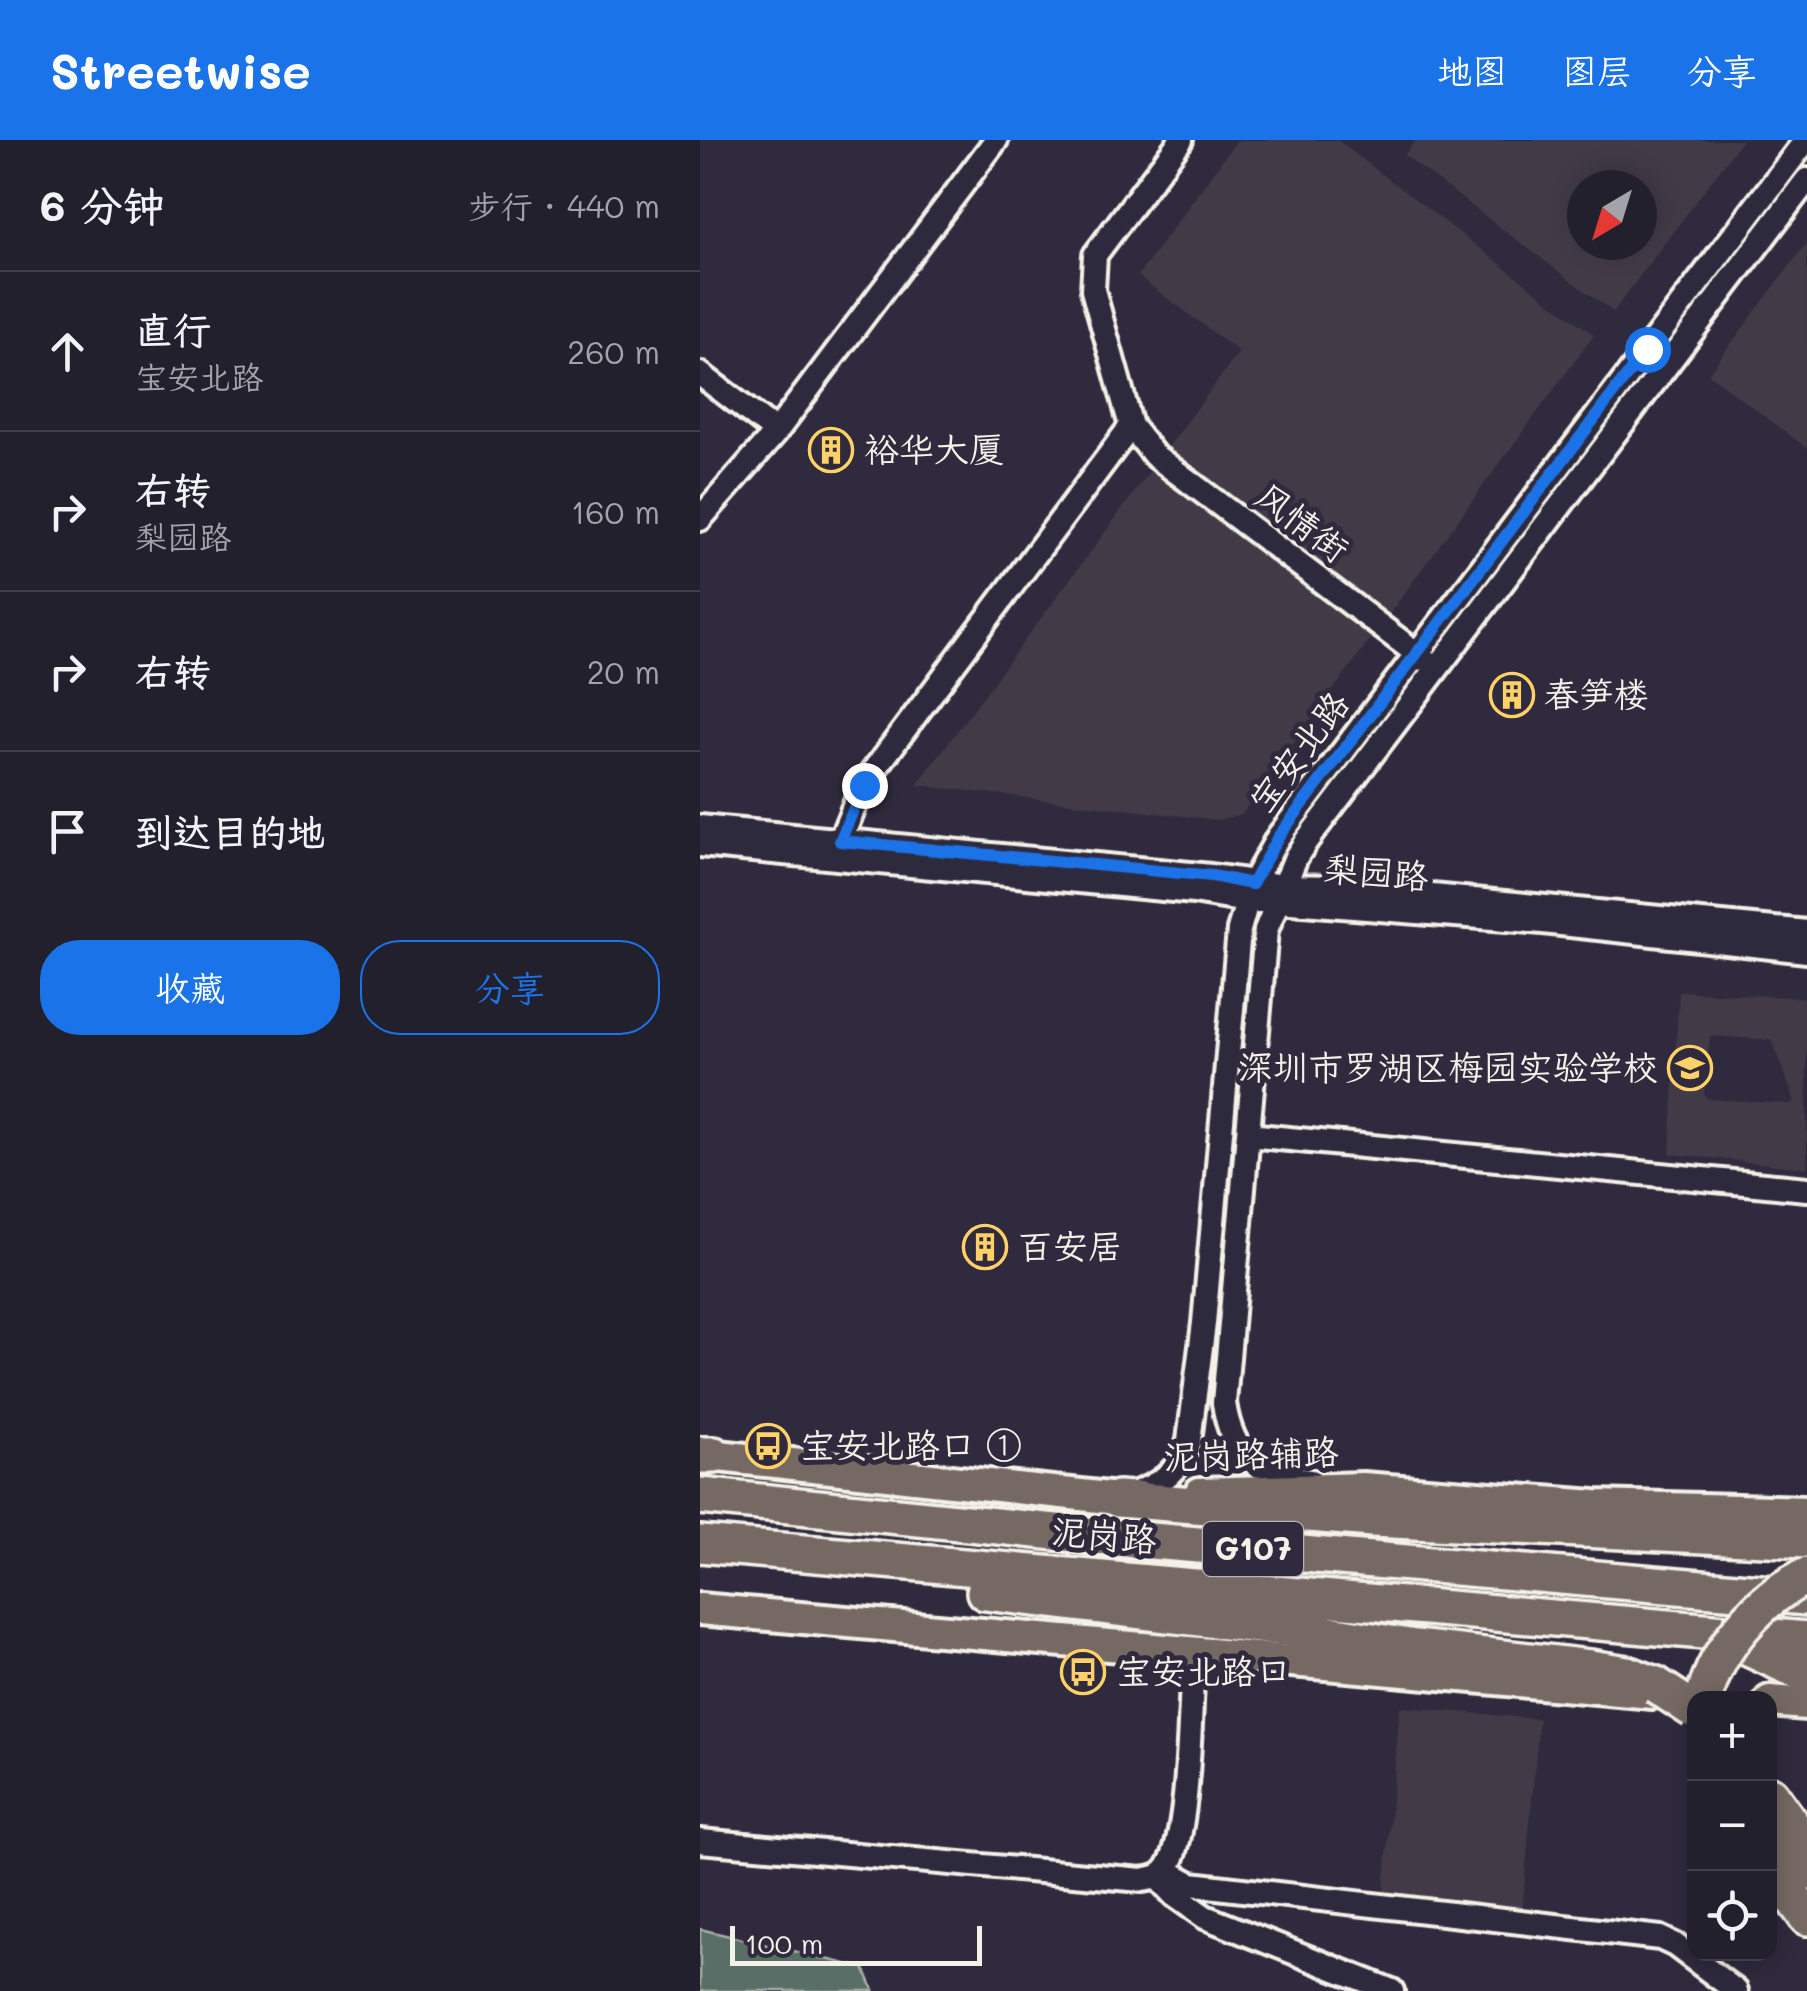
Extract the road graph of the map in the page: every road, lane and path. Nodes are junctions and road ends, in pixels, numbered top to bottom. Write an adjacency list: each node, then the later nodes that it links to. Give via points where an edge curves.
1 (996, 140): 7 (street)
2 (1181, 140): 6 (street, via 1095,255 1093,290)
3 (1806, 140): 9 (street, 宝安北路)
4 (1807, 180): 10 (street, 宝安北路)
5 (700, 374): 7 (street)
6 (1130, 426): 9 (street, 风情街, via 1154,455); 13 (street, via 864,785)
7 (776, 432): 8 (street)
8 (700, 519)
9 (1416, 653): 10 (street, 风情街); 14 (street, 宝安北路, via 1278,837)
10 (1438, 669): 15 (street, 宝安北路, via 1307,840)
11 (700, 827): 13 (street, 梨园路)
12 (700, 846): 13 (street, 梨园路)
13 (840, 850): 14 (street, 梨园路, via 1212,876)
14 (1250, 892): 15 (street, 梨园路); 22 (street, 宝安北路, via 1237,945 1189,1441 1162,1481)
15 (1281, 894): 16 (street, 梨园路, via 1339,887); 17 (street, 梨园路); 18 (street, 宝安北路, via 1266,930)
16 (1807, 932)
17 (1807, 951)
18 (1248, 1135): 19 (street); 23 (street, 宝安北路, via 1227,1424 1256,1467)
19 (1807, 1189)
20 (705, 1455): 22 (main road, 泥岗路辅路)
21 (700, 1496): 25 (highway, 泥岗路 / G107)
22 (1118, 1498): 23 (highway)
23 (1367, 1504): 24 (main road, 泥岗路辅路); 25 (highway, via 1155,1527); 26 (highway)
24 (1807, 1512)
25 (1116, 1538): 30 (highway, 泥岗路 / G107)
26 (1807, 1540)
27 (700, 1544): 28 (highway, 泥岗路 / G107)
28 (810, 1555): 32 (highway, 泥岗路 / G107); 35 (highway, via 940,1586)
29 (1807, 1576): 39 (highway, bridge, via 1787,1585 1739,1632)
30 (1807, 1597)
31 (700, 1609): 34 (main road)
32 (1714, 1632): 33 (highway, 泥岗路 / G107); 37 (highway)
33 (1807, 1640)
34 (1103, 1644): 35 (main road, via 1204,1640); 36 (main road)
35 (1416, 1648): 38 (highway, via 1628,1674)
36 (1194, 1653): 38 (main road); 50 (street, via 1182,1831)
37 (1807, 1675)
38 (1645, 1688): 40 (main road); 43 (highway, bridge); 44 (main road)
39 (1707, 1691)
40 (1687, 1694)
41 (1777, 1702): 42 (main road)
42 (1807, 1704)
43 (1687, 1707)
44 (1687, 1721)
45 (1777, 1805): 48 (highway)
46 (1777, 1832): 51 (main road)
47 (700, 1841): 50 (street, via 1142,1880)
48 (1807, 1847)
49 (1773, 1871): 52 (highway)
50 (1162, 1874): 53 (street, via 1174,1895 1205,1918); 54 (street, via 1191,1884 1660,1938)
51 (1807, 1874)
52 (1807, 1917)
53 (1392, 1991)
54 (1736, 1991)

